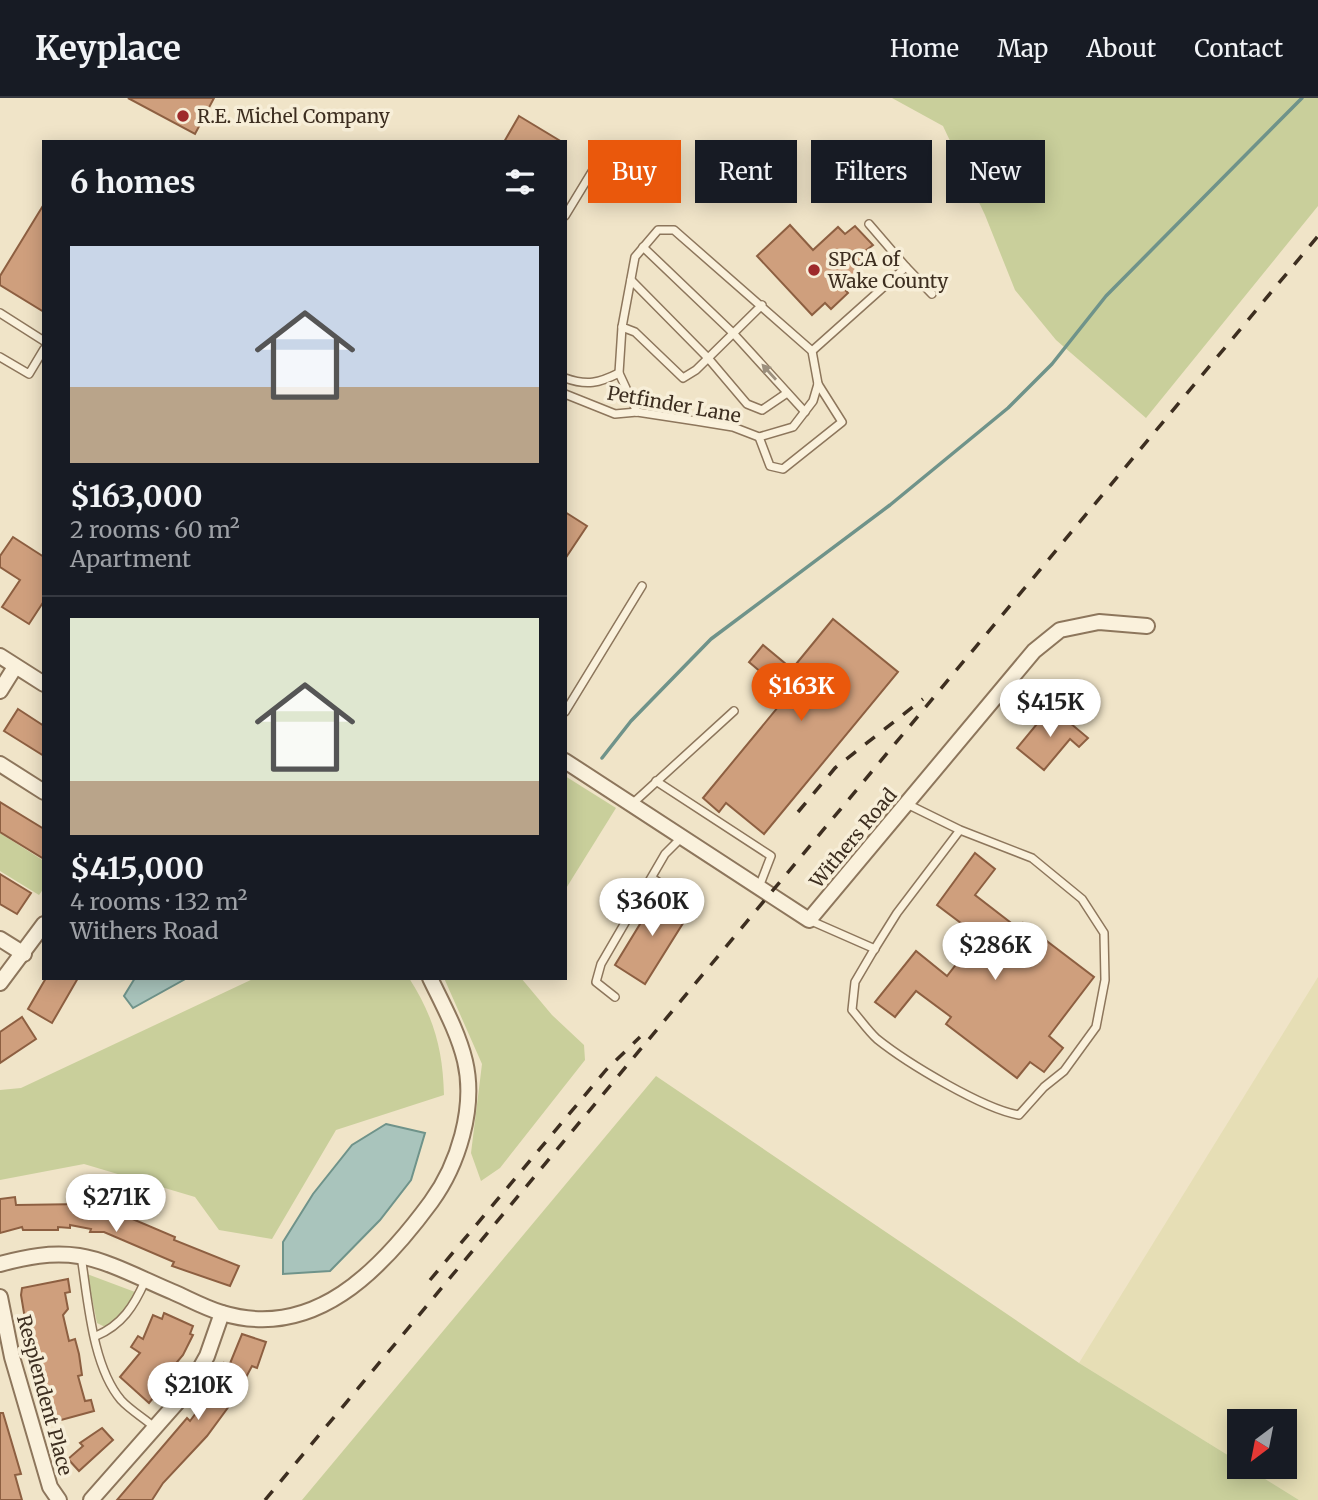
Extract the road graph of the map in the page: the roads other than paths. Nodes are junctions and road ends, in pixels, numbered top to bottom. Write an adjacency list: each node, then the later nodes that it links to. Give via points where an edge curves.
1 (588, 178): 2 (lane)
2 (567, 213)
3 (869, 224): 5 (lane)
4 (643, 247): 6 (lane, via 635,257); 8 (lane, via 658,230 674,230); 11 (lane)
5 (906, 267): 7 (lane); 13 (lane)
6 (631, 280): 10 (lane); 16 (lane)
7 (932, 295)
8 (762, 305): 11 (lane, Petfinder Lane); 13 (lane)
9 (0, 313): 12 (lane)
10 (622, 327): 16 (lane, Petfinder Lane, via 635,332 683,378); 17 (lane)
11 (733, 333): 16 (lane, Petfinder Lane); 20 (lane, one-way to 11)
12 (42, 340)
13 (812, 351): 19 (lane)
14 (42, 352): 15 (lane, via 29,374)
15 (0, 357)
16 (708, 358): 20 (lane, via 747,404 762,410)
17 (619, 373): 18 (lane, via 584,385); 22 (lane)
18 (567, 379)
19 (818, 384): 23 (lane, Petfinder Lane); 24 (lane, via 842,422 783,469 770,466)
20 (787, 393): 23 (lane)
21 (567, 395): 22 (lane, Petfinder Lane, via 615,414)
22 (637, 412): 24 (lane, Petfinder Lane, via 733,427)
23 (804, 412): 24 (lane, Petfinder Lane, via 793,427)
24 (760, 437)
25 (642, 586): 31 (lane)
26 (1147, 626): 37 (street, Withers Road, via 1099,622 1060,630 1007,681)
27 (0, 656): 28 (street)
28 (15, 667): 29 (street); 30 (street)
29 (42, 683)
30 (0, 691)
31 (567, 709)
32 (734, 710): 35 (lane)
33 (567, 762): 38 (street)
34 (0, 764): 36 (street)
35 (656, 781): 38 (lane); 42 (lane, via 771,856)
36 (42, 791)
37 (907, 804): 39 (lane); 44 (street, Withers Road)
38 (632, 805): 40 (street)
39 (961, 830): 47 (lane); 47 (lane, via 1032,858 1082,899 1104,933 1105,980 1096,1027 1072,1060 1020,1115 996,1111 877,1038 852,1010 855,982)
40 (682, 838): 41 (lane, via 665,854); 42 (street)
41 (652, 878): 43 (lane); 51 (lane, via 601,964 596,982)
42 (759, 888): 44 (street)
43 (694, 906)
44 (809, 920): 47 (lane)
45 (42, 927): 48 (street)
46 (0, 939): 48 (street)
47 (875, 948)
48 (24, 954): 50 (street)
49 (431, 980): 56 (street, via 466,1063 467,1112 457,1152 440,1189 380,1264 334,1301 272,1320)
50 (0, 983)
51 (615, 996)
52 (81, 1256): 53 (street, via 37,1255); 54 (street); 57 (lane)
53 (0, 1264)
54 (145, 1280): 56 (street); 57 (lane, via 135,1304 114,1329)
55 (0, 1297): 59 (street, Resplendent Place, via 38,1448)
56 (222, 1313): 58 (street, via 188,1390)
57 (96, 1336): 58 (lane, via 105,1375 121,1401)
58 (154, 1427): 60 (street)
59 (59, 1500)
60 (91, 1500)

